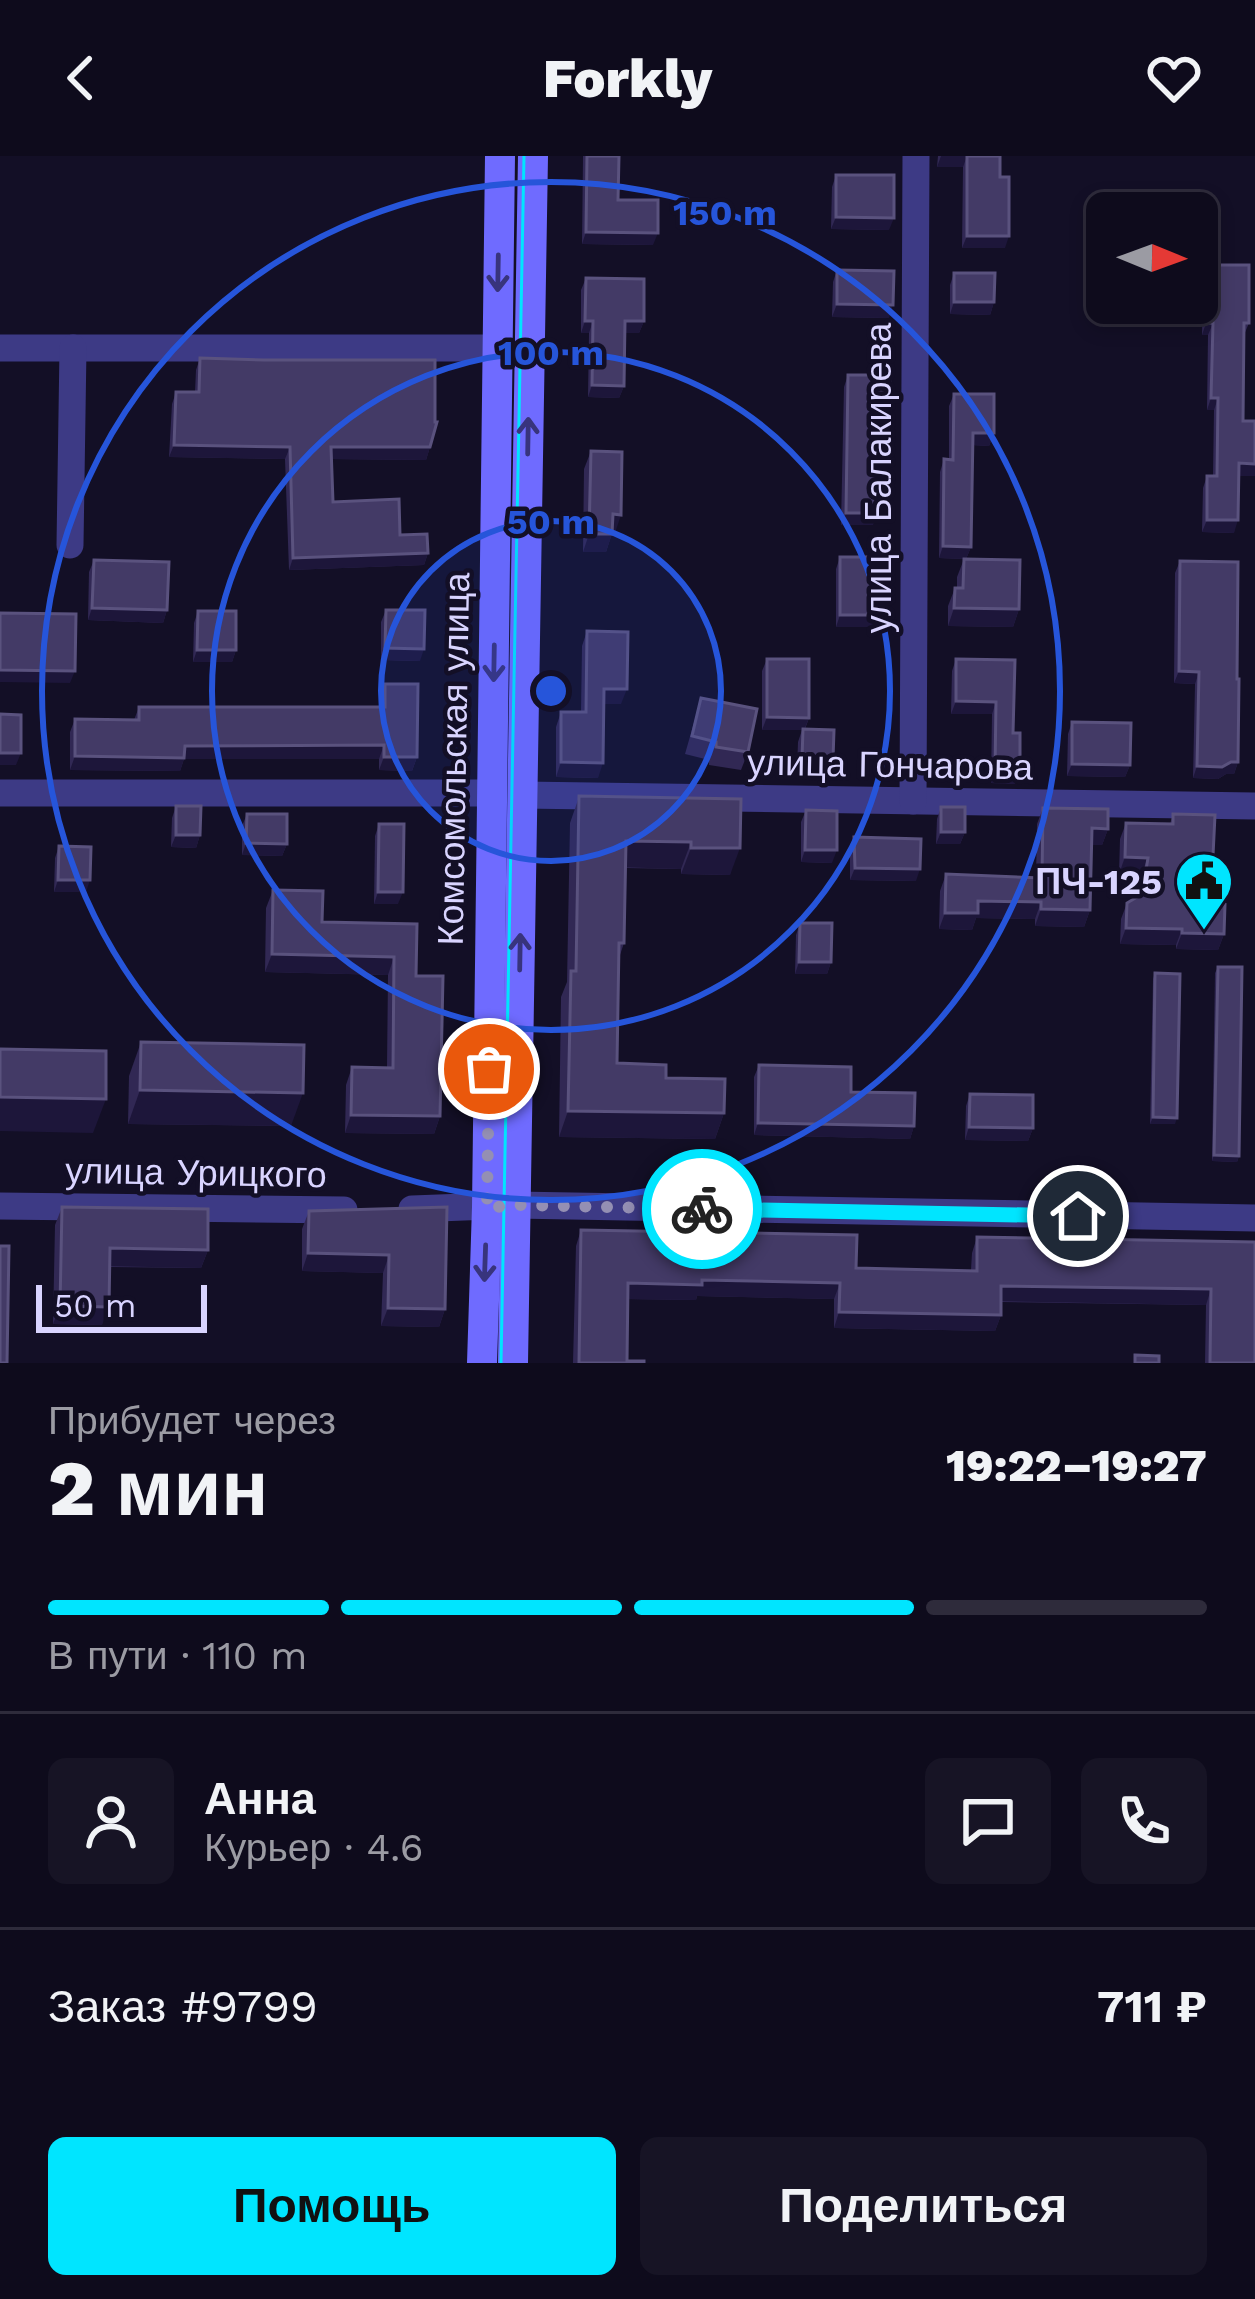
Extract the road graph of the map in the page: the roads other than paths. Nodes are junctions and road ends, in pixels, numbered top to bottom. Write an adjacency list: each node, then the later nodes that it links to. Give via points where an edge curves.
1 (500, 156): 6 (main road, Комсомольская улица, one-way to 6)
2 (532, 156): 9 (main road, Комсомольская улица, one-way to 2)
3 (916, 156): 10 (street, улица Балакирева)
4 (0, 348): 5 (street)
5 (73, 348): 6 (street); 7 (street)
6 (497, 349): 9 (main road, Комсомольская улица, one-way to 9)
7 (70, 545)
8 (0, 793): 9 (street, улица Гончарова)
9 (508, 794): 10 (street, улица Гончарова); 13 (main road, Комсомольская улица)
10 (913, 801): 11 (street, улица Гончарова)
11 (1255, 806)
12 (0, 1206): 13 (street, улица Урицкого)
13 (501, 1206): 14 (street, улица Урицкого); 15 (main road, Комсомольская улица, one-way to 15); 16 (main road, Комсомольская улица)
14 (1255, 1218)
15 (482, 1363)
16 (513, 1363)

